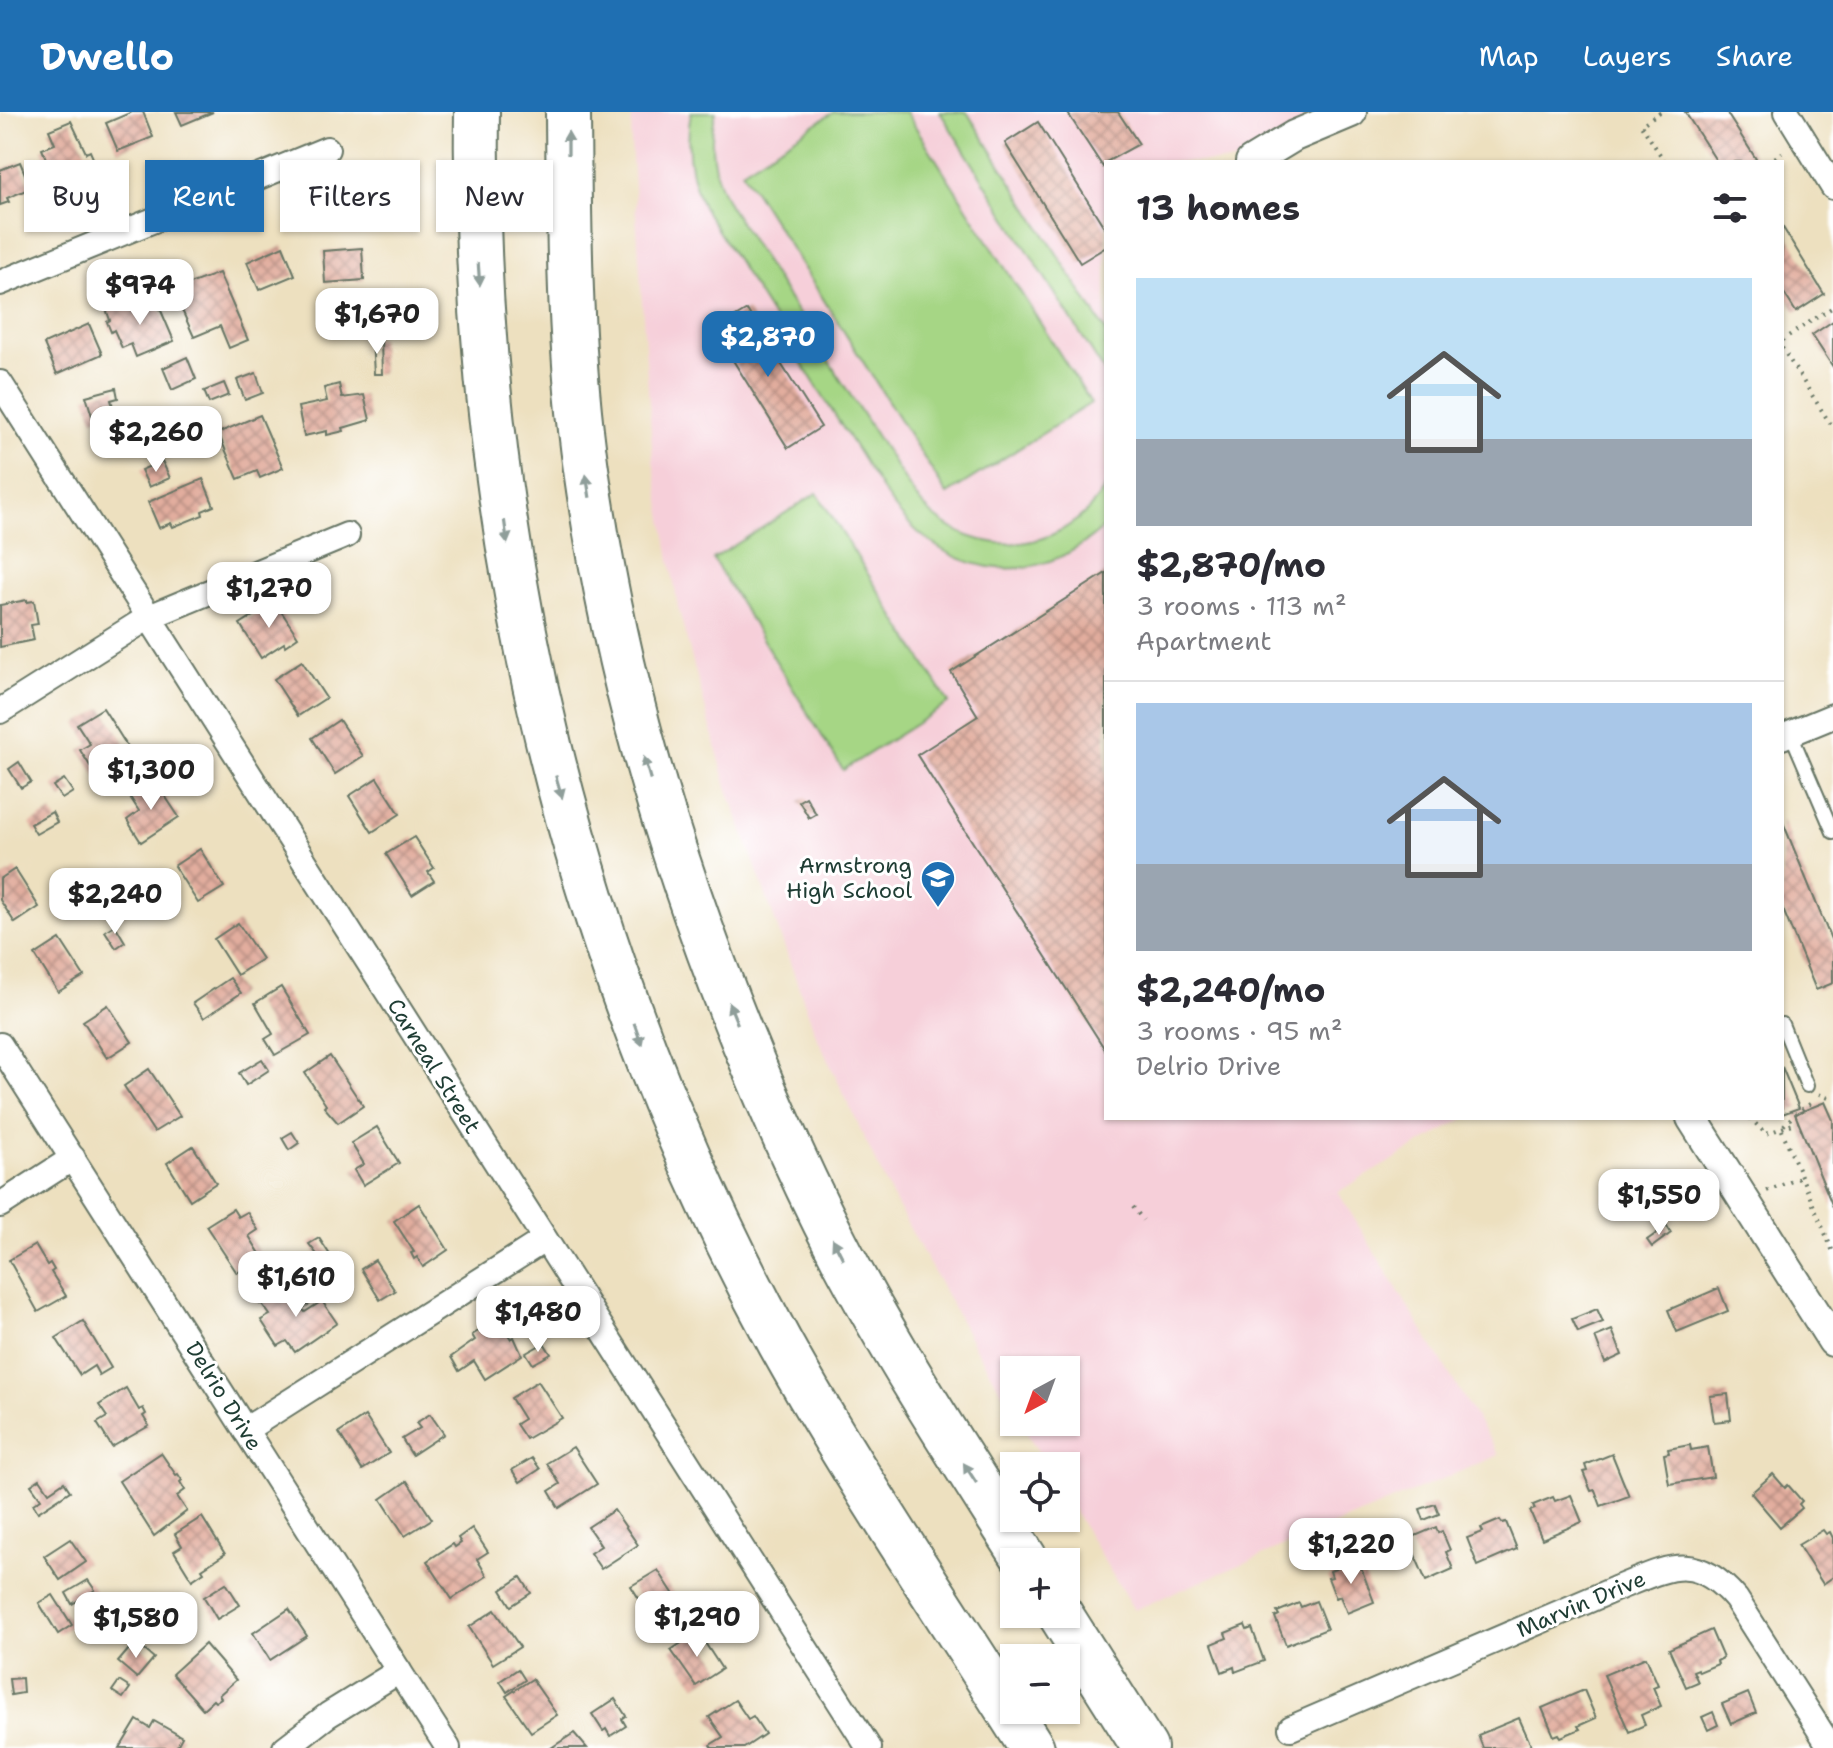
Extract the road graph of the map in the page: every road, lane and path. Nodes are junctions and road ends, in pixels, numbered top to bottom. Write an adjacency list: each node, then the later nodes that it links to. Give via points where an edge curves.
1 (477, 112): 51 (highway, one-way to 51, via 483,346 508,548 555,775 606,940 642,1045 704,1192 781,1344)
2 (568, 112): 42 (highway, one-way to 2, via 927,1405 834,1241 762,1085 675,859 627,689 585,465 571,314)
3 (1351, 112): 8 (street)
4 (1660, 112): 9 (path, via 1641,125)
5 (1787, 112): 11 (street)
6 (327, 149): 12 (street)
7 (1782, 153): 10 (path)
8 (1260, 156)
9 (1664, 160)
10 (1771, 160)
11 (1833, 187)
12 (0, 283)
13 (1833, 307): 14 (path)
14 (1784, 339)
15 (1784, 351): 17 (path)
16 (0, 383): 19 (street, Carneal Street)
17 (1833, 428)
18 (347, 535): 19 (street)
19 (149, 617): 20 (street); 38 (street, Carneal Street)
20 (0, 711)
21 (1833, 716): 22 (street)
22 (1786, 736): 23 (lane)
23 (1833, 832)
24 (1784, 1029): 26 (lane)
25 (0, 1045): 32 (street, Delrio Drive)
26 (1807, 1086)
27 (1820, 1094): 31 (path)
28 (1693, 1120): 40 (street)
29 (1752, 1120): 31 (path, via 1766,1134)
30 (1798, 1122): 31 (path)
31 (1781, 1128): 33 (path)
32 (73, 1158): 35 (street); 41 (street, Delrio Drive)
33 (1802, 1177): 34 (path); 39 (path)
34 (1760, 1194)
35 (0, 1205)
36 (1133, 1207): 37 (path)
37 (1143, 1220)
38 (544, 1240): 41 (street); 50 (street, Carneal Street)
39 (1833, 1252)
40 (1830, 1331)
41 (245, 1430): 45 (street, Delrio Drive)
42 (1018, 1548)
43 (1069, 1628): 44 (highway)
44 (1093, 1665): 52 (highway); 53 (highway)
45 (399, 1671): 48 (street); 49 (street, Delrio Drive)
46 (1823, 1712): 47 (street, Marvin Drive, via 1720,1580 1684,1567 1615,1589); 54 (street, Marvin Drive)
47 (1291, 1728)
48 (285, 1748)
49 (448, 1748)
50 (869, 1748)
51 (1032, 1748)
52 (1145, 1748)
53 (1153, 1748)
54 (1831, 1748)

